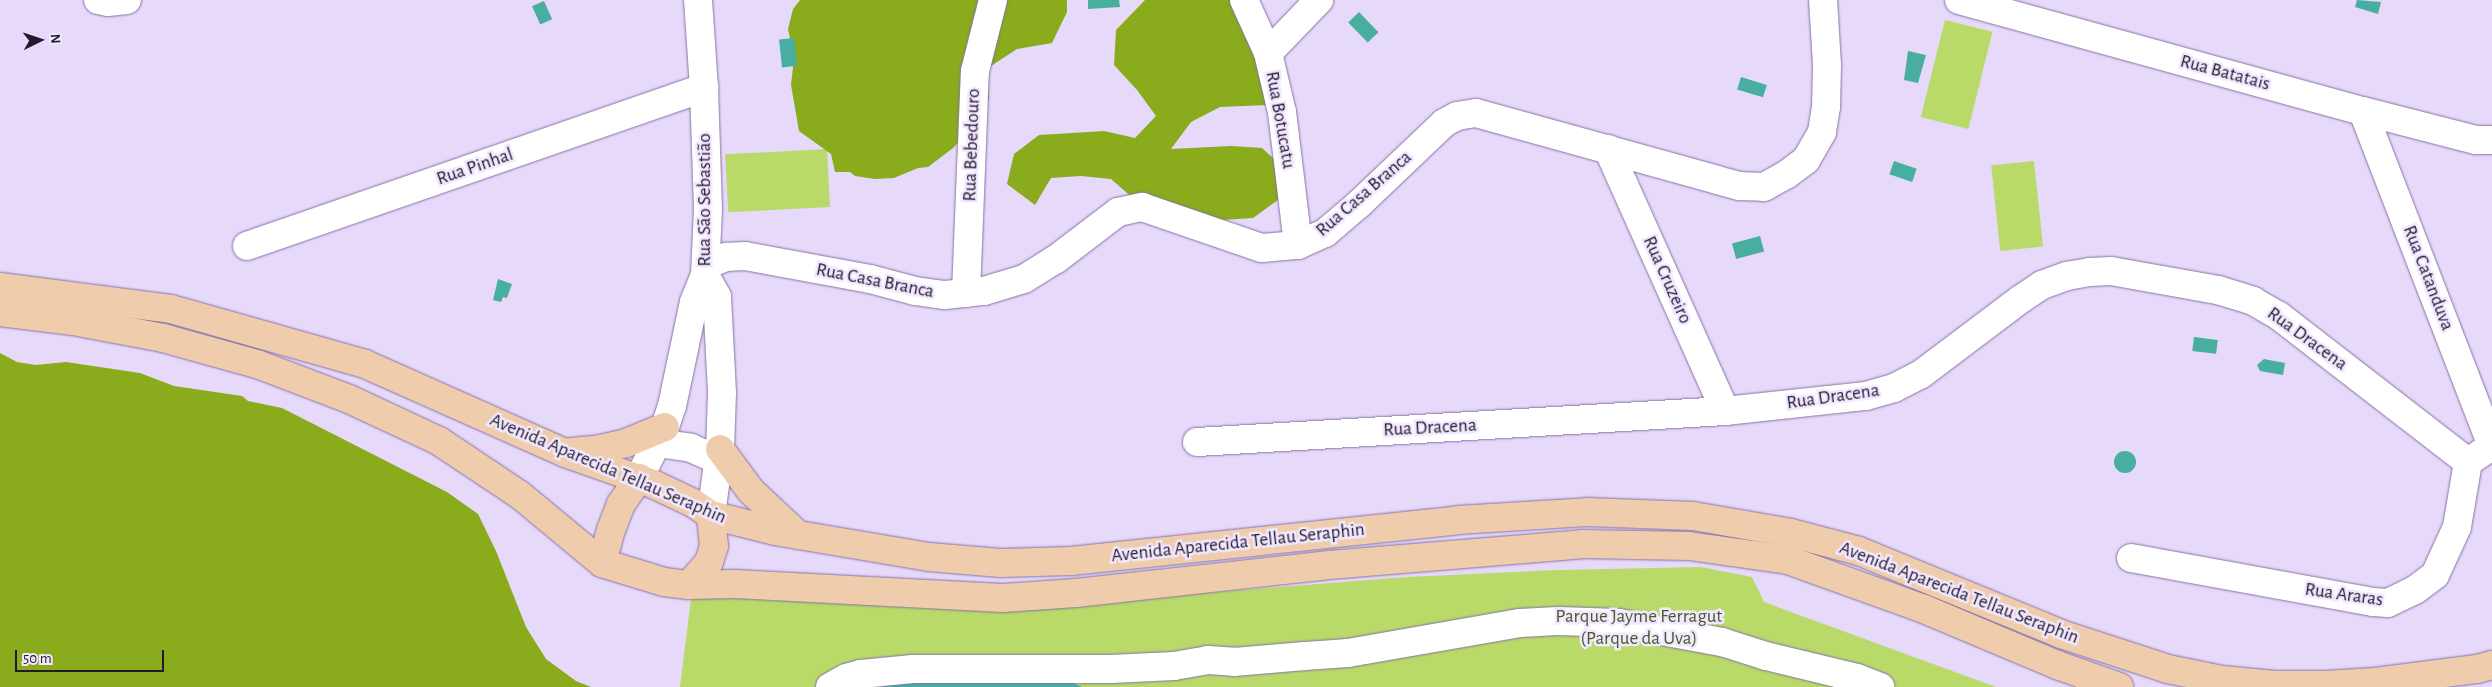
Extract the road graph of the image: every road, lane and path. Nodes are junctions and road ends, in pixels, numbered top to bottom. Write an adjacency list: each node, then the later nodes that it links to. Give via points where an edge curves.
1 (98, 0): 2 (street)
2 (127, 0)
3 (698, 0): 10 (street, Rua São Sebastião)
4 (993, 0): 18 (street, Rua Bebedouro, via 975,71)
5 (1244, 0): 9 (street, Rua Botucatu)
6 (1319, 0): 9 (street)
7 (1823, 0): 13 (street, Rua Casa Branca, via 1827,65 1822,132 1806,160 1786,175 1764,187 1739,186)
8 (1959, 0): 11 (street, Rua Batatais)
9 (1268, 54): 14 (street, Rua Botucatu, via 1282,112)
10 (704, 88): 15 (street, Rua Pinhal); 16 (street, Rua São Sebastião, via 708,209)
11 (2363, 111): 12 (street, Rua Batatais, via 2476,140); 23 (street, Rua Catanduva)
12 (2492, 140)
13 (1608, 148): 14 (street, Rua Casa Branca, via 1476,113 1457,116 1444,123 1325,233); 20 (street, Rua Cruzeiro)
14 (1298, 245): 18 (street, Rua Casa Branca, via 1262,248 1142,207 1130,208 1118,212 1055,260 1024,279)
15 (247, 246)
16 (706, 270): 18 (street, Rua Casa Branca, via 726,257 745,256 870,279 915,291); 21 (street, Rua São Sebastião, via 694,302 676,391); 25 (street, via 717,297 722,393)
17 (0, 287): 24 (main road, Avenida Aparecida Tellau Seraphin, via 171,309 365,364)
18 (966, 293)
19 (0, 312): 31 (main road, Avenida Aparecida Tellau Seraphin, via 74,321 162,338 257,364 349,399 447,446 520,494)
20 (1725, 411): 22 (street, Rua Dracena); 26 (street, Rua Dracena, via 1866,396 1894,388 1920,375 2020,298 2042,286 2068,276 2112,271 2218,290 2253,301 2279,316)
21 (661, 435): 24 (main road, via 596,450); 25 (street, via 692,448); 27 (street, Rua São Sebastião)
22 (1197, 442)
23 (2492, 446): 26 (street)
24 (565, 453): 27 (main road, Avenida Aparecida Tellau Seraphin)
25 (719, 454): 28 (street); 29 (main road, via 751,491)
26 (2468, 462): 30 (street, Rua Araras, via 2457,527 2435,575 2415,590 2388,603)
27 (639, 478): 28 (main road, Avenida Aparecida Tellau Seraphin); 31 (main road, via 621,504)
28 (711, 515): 29 (main road, Avenida Aparecida Tellau Seraphin); 32 (main road, via 714,546 709,562)
29 (798, 535): 33 (main road, Avenida Aparecida Tellau Seraphin, via 929,557 1001,563 1071,561 1458,520 1586,512 1693,516 1791,533 1859,551 2061,634 2168,668 2222,680 2325,685 2375,682)
30 (2131, 558)
31 (602, 563): 32 (main road, Avenida Aparecida Tellau Seraphin, via 664,582)
32 (689, 585): 37 (main road, Avenida Aparecida Tellau Seraphin, via 735,584 1003,598 1329,565 1582,544 1689,546 1788,560 1924,608 2057,665)
33 (2492, 665)
34 (1111, 678): 35 (street, via 913,669 860,674); 36 (street, via 1208,660 1234,662 1348,652 1468,630 1558,621 1619,623 1722,642)
35 (830, 687)
36 (1880, 687)
37 (2118, 687)

